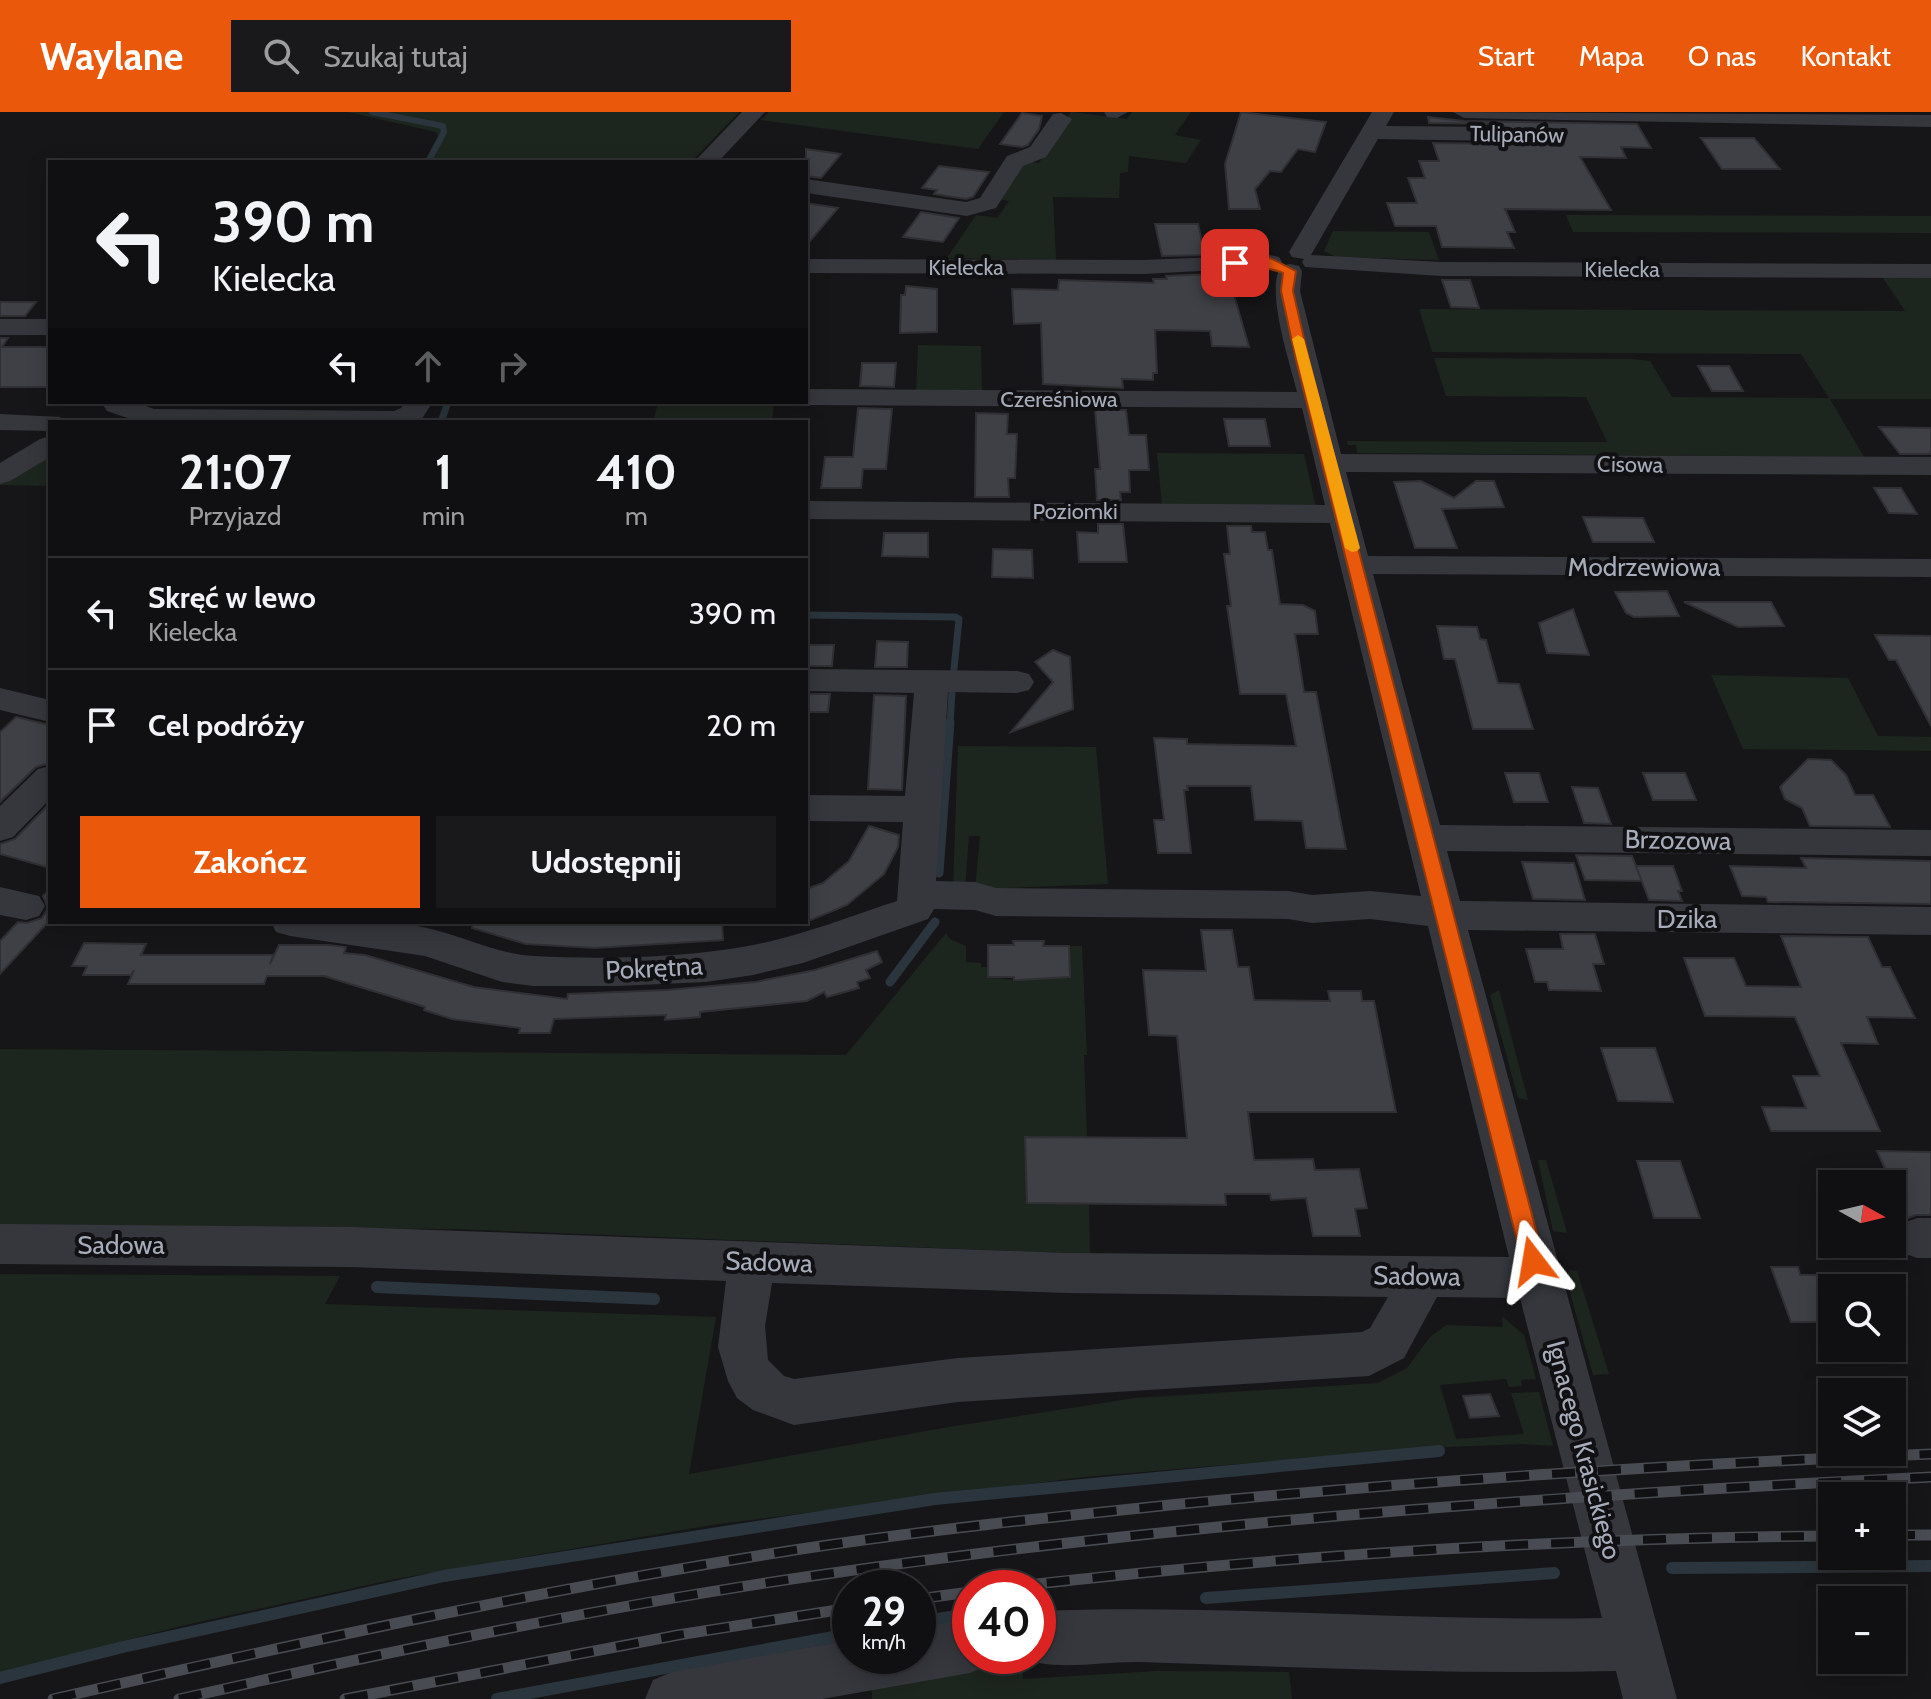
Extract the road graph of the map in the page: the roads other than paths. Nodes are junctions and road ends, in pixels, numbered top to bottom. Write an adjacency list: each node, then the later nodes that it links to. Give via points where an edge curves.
1 (754, 112): 7 (street)
2 (1464, 112): 4 (street)
3 (1061, 119): 8 (street, via 1038,152 1015,161 984,205 967,209)
4 (1931, 121)
5 (1377, 122): 6 (street, Tulipanów); 9 (street)
6 (1663, 136)
7 (707, 160)
8 (808, 186)
9 (1294, 262): 10 (street, Kielecka); 11 (street, Kielecka, via 1441,269); 15 (street, Ignacego Krasickiego, via 1288,299)
10 (808, 266)
11 (1931, 271)
12 (0, 327): 13 (street)
13 (48, 327)
14 (808, 397): 15 (street, Czereśniowa)
15 (1313, 400): 21 (street, Ignacego Krasickiego)
16 (418, 404): 17 (street, via 411,414 396,419 151,417)
17 (112, 408)
18 (0, 422): 19 (street)
19 (48, 423)
20 (48, 446): 23 (street)
21 (1330, 463): 22 (street, Cisowa); 25 (street, Ignacego Krasickiego)
22 (1931, 466)
23 (0, 475)
24 (808, 510): 25 (street, Poziomki)
25 (1344, 514): 26 (street, Ignacego Krasickiego)
26 (1357, 565): 27 (street, Modrzewiowa); 37 (street, Ignacego Krasickiego)
27 (1931, 568)
28 (808, 680): 29 (street)
29 (920, 681): 30 (street); 35 (street, via 931,690)
30 (1017, 682)
31 (0, 699): 32 (street)
32 (48, 711)
33 (48, 780): 36 (street)
34 (808, 808): 35 (street)
35 (921, 809): 39 (street)
36 (0, 828)
37 (1425, 838): 38 (street, Brzozowa); 41 (street, Ignacego Krasickiego)
38 (1931, 843)
39 (915, 902): 40 (street, Pokrętna, via 974,910); 44 (street, Pokrętna, via 789,952 706,967 533,971 502,967)
40 (996, 902): 41 (street, Dzika, via 1312,909 1370,905)
41 (1444, 913): 42 (street, Dzika); 48 (street, Ignacego Krasickiego)
42 (1931, 921)
43 (318, 924): 44 (street, Pokrętna)
44 (431, 932)
45 (0, 1244): 46 (street, Sadowa, via 350,1247)
46 (753, 1262): 47 (street, Sadowa, via 1068,1273); 47 (street, via 739,1350 743,1365 753,1382 794,1402 958,1380 1369,1354 1387,1343)
47 (1425, 1276): 48 (street, Sadowa)
48 (1538, 1278): 50 (street, Ignacego Krasickiego)
49 (1056, 1637): 50 (street, via 1495,1647)
50 (1636, 1644): 53 (street, Ignacego Krasickiego)
51 (832, 1670): 52 (street)
52 (672, 1699)
53 (1650, 1699)

